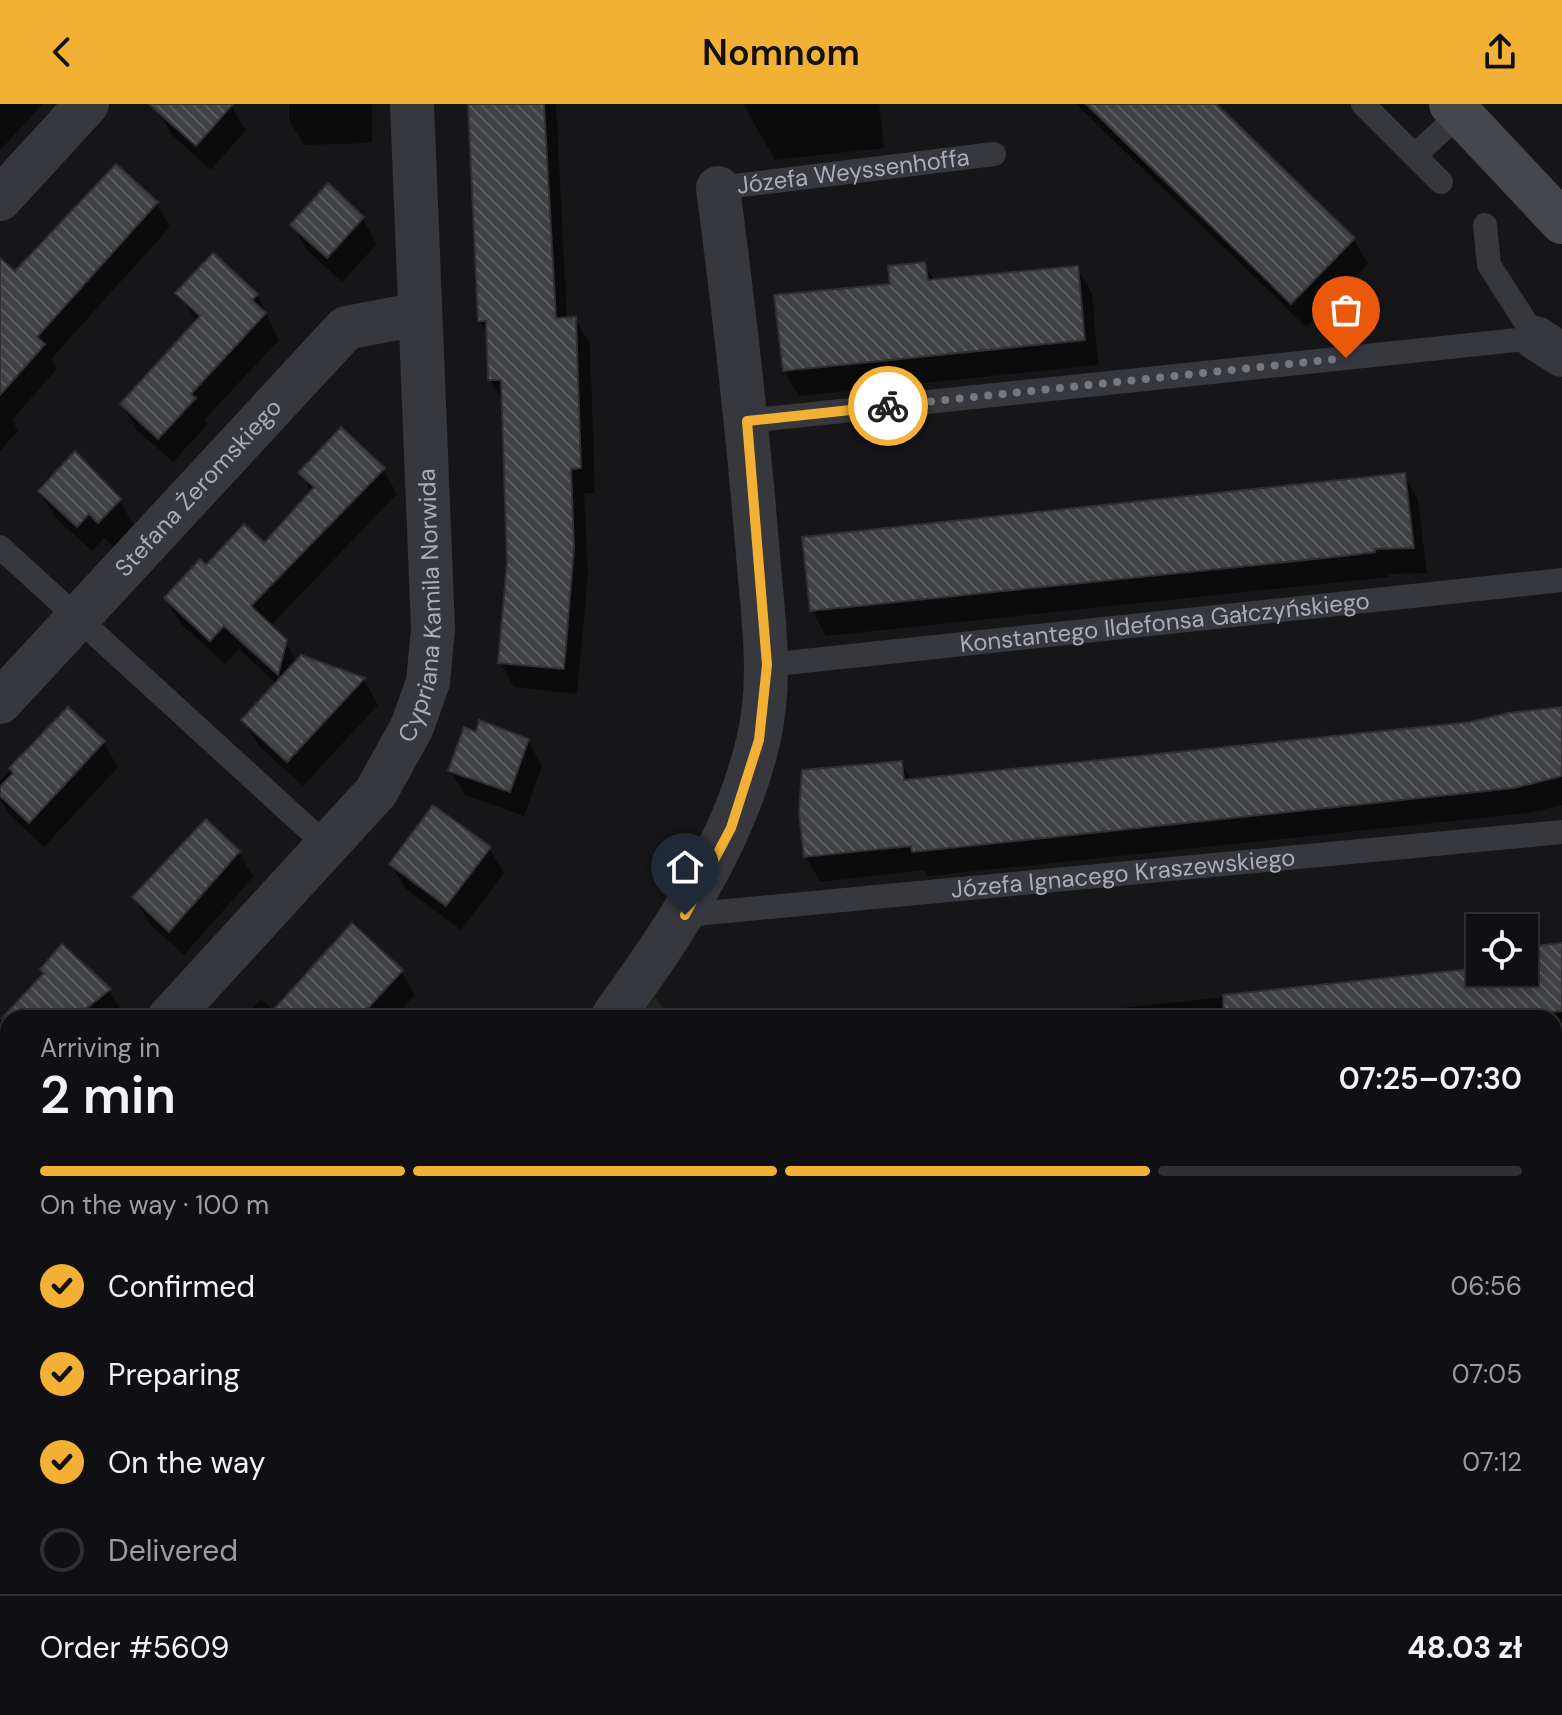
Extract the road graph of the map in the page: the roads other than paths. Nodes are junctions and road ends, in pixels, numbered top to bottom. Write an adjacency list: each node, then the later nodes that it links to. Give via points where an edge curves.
1 (87, 104): 9 (street)
2 (412, 104): 12 (street, Cypriana Kamila Norwida)
3 (1363, 104): 6 (lane)
4 (1455, 109): 6 (lane); 10 (street)
5 (994, 154): 8 (lane, Józefa Weyssenhoffa)
6 (1415, 155): 7 (lane)
7 (1441, 182)
8 (718, 188): 14 (street, Józefa Weyssenhoffa)
9 (0, 199)
10 (1562, 222)
11 (1485, 225): 13 (lane, via 1489,265)
12 (419, 314): 17 (street, Stefana Żeromskiego, via 346,328); 21 (street, Cypriana Kamila Norwida, via 433,629 428,682 412,727 376,792)
13 (1549, 347): 14 (lane)
14 (747, 421): 18 (street, Józefa Weyssenhoffa)
15 (0, 547): 17 (lane)
16 (1562, 580): 18 (lane, Konstantego Ildefonsa Gałczyńskiego)
17 (78, 618): 19 (street, Stefana Żeromskiego); 21 (lane)
18 (767, 665): 22 (street, Józefa Weyssenhoffa, via 759,740 736,813)
19 (0, 702)
20 (1562, 832): 22 (lane, Józefa Ignacego Kraszewskiego)
21 (326, 845): 23 (street, Cypriana Kamila Norwida)
22 (685, 915): 24 (street, Józefa Weyssenhoffa)
23 (176, 1010)
24 (618, 1010)

